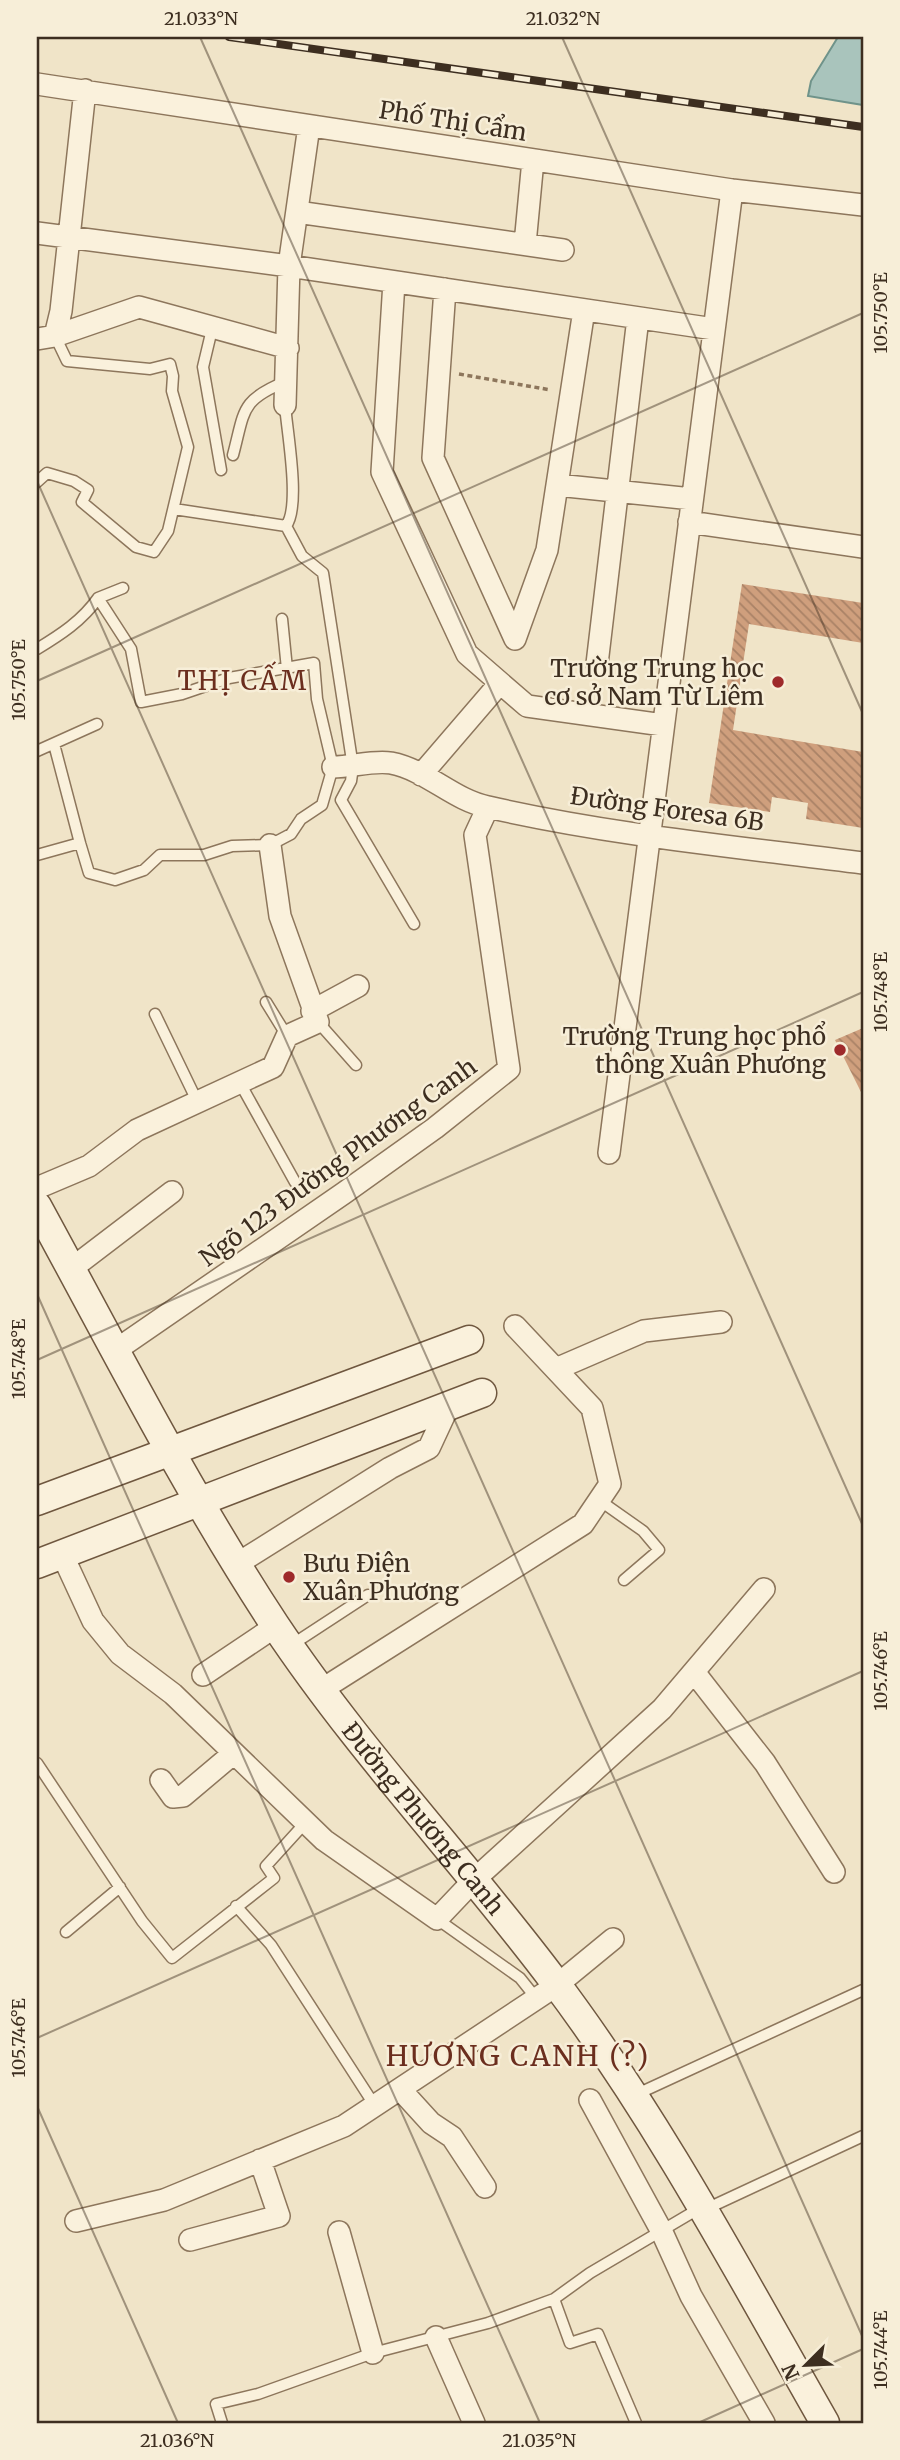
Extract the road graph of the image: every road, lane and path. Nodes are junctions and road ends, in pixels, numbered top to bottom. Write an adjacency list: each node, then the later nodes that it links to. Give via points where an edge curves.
1 (37, 84): 2 (street, Phố Thị Cẩm)
2 (85, 90): 3 (street, Phố Thị Cẩm); 9 (street)
3 (309, 126): 4 (street, Phố Thị Cẩm); 7 (street)
4 (533, 160): 5 (street, Phố Thị Cẩm); 10 (street)
5 (732, 190): 6 (street, Phố Thị Cẩm); 18 (street)
6 (863, 205)
7 (297, 212): 10 (street); 12 (street)
8 (37, 233): 9 (street)
9 (69, 237): 12 (street); 19 (street, via 61,311)
10 (525, 244): 11 (street)
11 (564, 250)
12 (289, 266): 13 (street); 20 (street)
13 (394, 282): 14 (street); 41 (street, via 382,472 467,654)
14 (445, 289): 15 (street); 21 (street)
15 (584, 310): 16 (street); 23 (street)
16 (638, 318): 18 (street); 29 (street)
17 (213, 325): 19 (street, via 139,307); 20 (street); 26 (lane, via 203,367)
18 (714, 330): 30 (street)
19 (46, 337): 31 (lane, via 67,361 150,369 170,364 172,391 188,447)
20 (288, 348): 22 (street)
21 (439, 371): 23 (path); 28 (street, via 433,458 514,639 547,550)
22 (287, 381): 24 (street); 25 (lane, via 258,393 246,409)
23 (571, 393): 28 (street)
24 (285, 405): 33 (lane, via 293,495 292,519)
25 (233, 455)
26 (221, 470)
27 (37, 482): 31 (lane, via 47,473 74,481 88,490 82,502 136,547 154,552 168,531)
28 (557, 485): 29 (street)
29 (618, 491): 30 (street); 39 (street)
30 (692, 499): 32 (street)
31 (174, 509): 33 (lane)
32 (689, 522): 34 (street); 43 (street)
33 (286, 526): 46 (lane, via 302,556 323,573)
34 (863, 547)
35 (123, 588): 36 (lane)
36 (98, 598): 38 (lane, via 64,633); 40 (lane, via 131,649 141,702 229,678)
37 (282, 619): 40 (lane)
38 (37, 649)
39 (597, 664)
40 (287, 669): 46 (lane, via 314,663 317,699)
41 (500, 683): 43 (street, via 527,706); 47 (street)
42 (97, 724): 44 (lane)
43 (663, 725): 51 (street)
44 (54, 744): 45 (lane); 52 (lane)
45 (37, 751)
46 (343, 767): 47 (street, Đường Foresa 6B, via 390,763); 48 (lane); 49 (lane, via 351,781)
47 (421, 775): 50 (street, Đường Foresa 6B, via 463,801)
48 (322, 805): 49 (lane); 53 (lane, via 291,834)
49 (343, 805): 56 (lane)
50 (488, 807): 51 (street, Đường Foresa 6B); 74 (street, Ngõ 123 Đường Phương Canh, via 475,835 509,1069 435,1128)
51 (649, 835): 55 (street, Đường Foresa 6B); 65 (street)
52 (80, 843): 53 (lane, via 89,873 115,880 144,870 160,855 204,855 232,846); 54 (lane)
53 (270, 845): 60 (street, via 280,916)
54 (37, 855)
55 (863, 863)
56 (414, 924)
57 (358, 986): 60 (street)
58 (267, 1002): 61 (lane)
59 (155, 1014): 64 (lane)
60 (315, 1017): 61 (street); 62 (lane)
61 (287, 1036): 63 (street, via 273,1067)
62 (356, 1065)
63 (240, 1083): 64 (street); 66 (lane)
64 (198, 1102): 67 (street, via 137,1130 89,1166)
65 (609, 1153)
66 (295, 1182)
67 (37, 1188)
68 (172, 1192): 70 (street)
69 (37, 1206): 70 (street, Đường Phương Canh)
70 (71, 1269): 74 (street, Đường Phương Canh)
71 (721, 1322): 75 (street, via 644,1331)
72 (515, 1326): 75 (street)
73 (469, 1340): 78 (street)
74 (116, 1350): 78 (street, Đường Phương Canh)
75 (556, 1370): 79 (street, via 592,1408 610,1484)
76 (482, 1393): 77 (street)
77 (449, 1405): 81 (street); 83 (street, via 429,1448)
78 (170, 1449): 80 (street); 81 (street, Đường Phương Canh)
79 (599, 1500): 84 (lane, via 643,1531 659,1550); 90 (street, via 583,1524)
80 (37, 1501)
81 (200, 1501): 82 (street); 83 (street, Đường Phương Canh)
82 (50, 1560): 91 (street, via 101,1634)
83 (237, 1564): 87 (street, Đường Phương Canh)
84 (624, 1580)
85 (764, 1589): 88 (street)
86 (368, 1595): 87 (lane)
87 (283, 1636): 89 (street); 90 (street, Đường Phương Canh)
88 (694, 1672): 95 (street, via 765,1763); 96 (street, via 662,1709)
89 (203, 1675)
90 (321, 1690): 96 (street, Đường Phương Canh)
91 (234, 1753): 93 (street, via 183,1796 173,1797); 94 (street)
92 (37, 1763): 97 (lane)
93 (161, 1780)
94 (306, 1822): 98 (lane, via 266,1866 274,1878); 99 (street, via 324,1840)
95 (834, 1872)
96 (475, 1880): 99 (street); 103 (street, Đường Phương Canh)
97 (120, 1887): 98 (lane, via 172,1958); 100 (lane)
98 (236, 1906): 107 (lane, via 271,1945)
99 (437, 1919): 103 (lane)
100 (65, 1932)
101 (613, 1939): 103 (street)
102 (863, 1990): 105 (lane)
103 (546, 1991): 104 (street); 105 (street, Đường Phương Canh)
104 (400, 2089): 107 (street); 110 (street, via 431,2123 452,2137)
105 (632, 2096): 111 (street, Đường Phương Canh)
106 (590, 2100): 113 (street)
107 (374, 2106): 109 (street, via 344,2126)
108 (863, 2136): 111 (lane)
109 (260, 2160): 112 (street, via 164,2200); 115 (street, via 279,2216)
110 (485, 2187)
111 (702, 2209): 113 (lane); 123 (street, Đường Phương Canh)
112 (76, 2221)
113 (661, 2230): 116 (lane); 122 (street, via 691,2296)
114 (339, 2232): 118 (street)
115 (190, 2241)
116 (554, 2299): 117 (lane); 121 (lane, via 570,2343 598,2334)
117 (436, 2337): 118 (lane); 120 (street)
118 (373, 2353): 119 (lane, via 216,2404)
119 (222, 2423)
120 (474, 2423)
121 (636, 2423)
122 (764, 2423)
123 (825, 2423)

